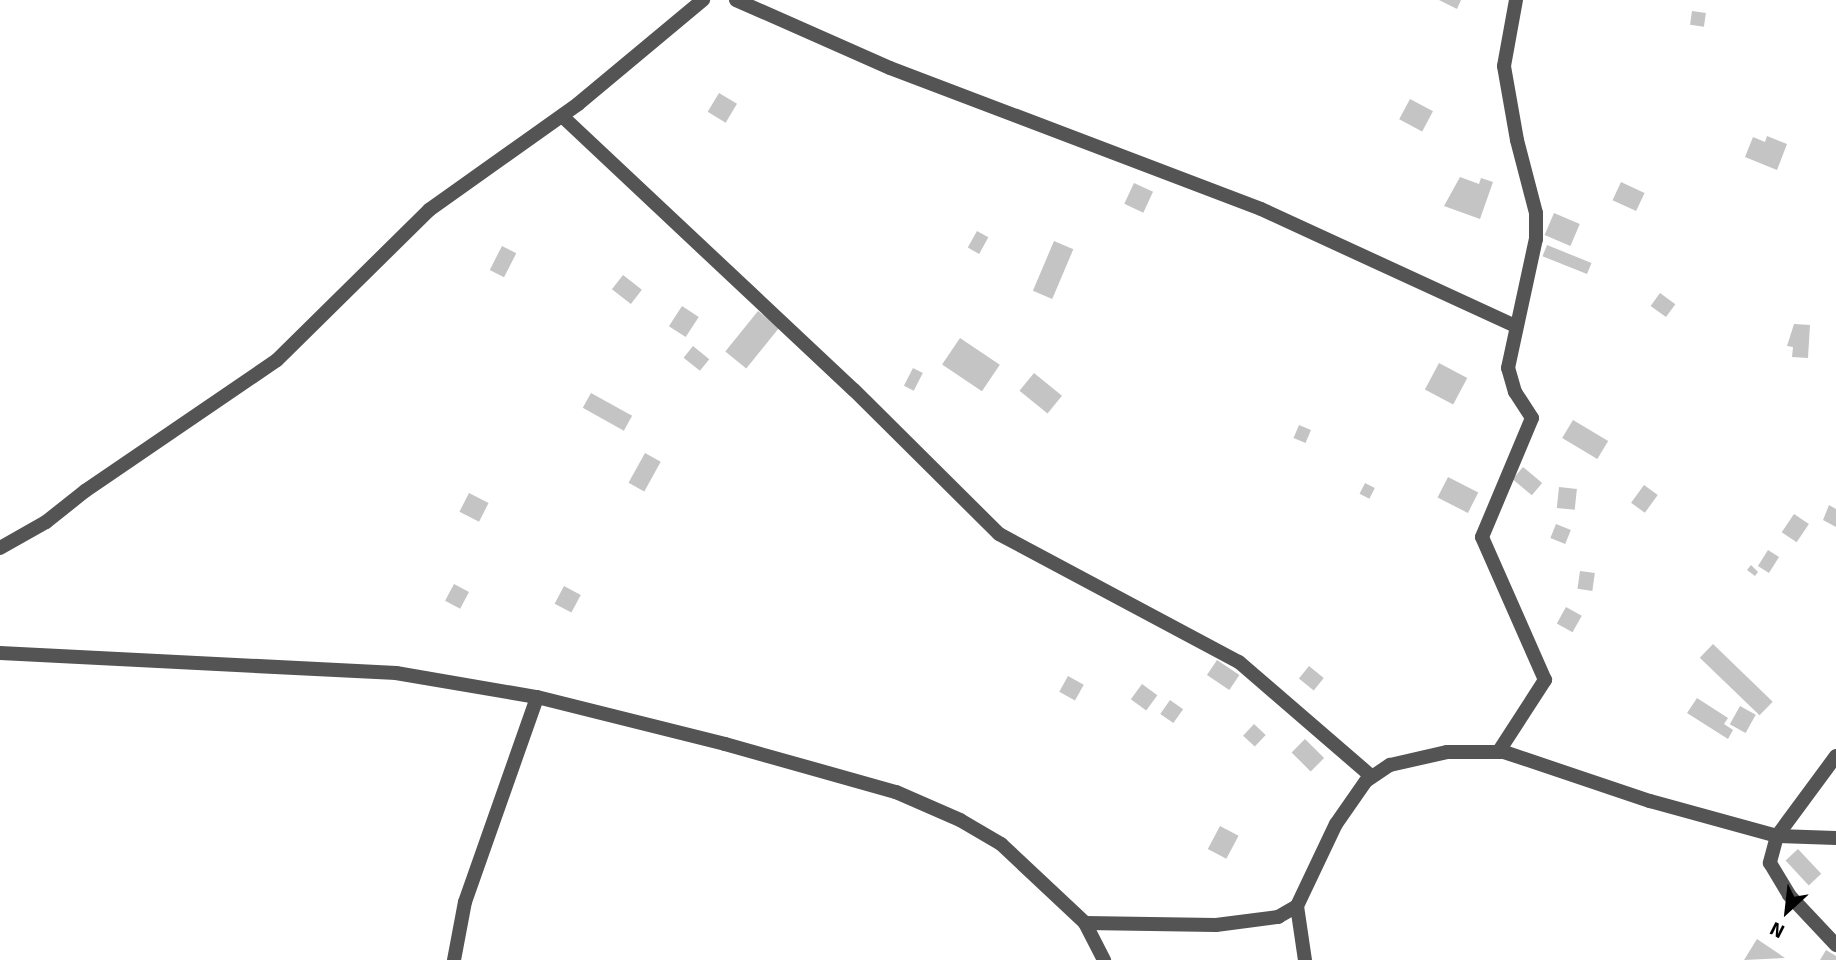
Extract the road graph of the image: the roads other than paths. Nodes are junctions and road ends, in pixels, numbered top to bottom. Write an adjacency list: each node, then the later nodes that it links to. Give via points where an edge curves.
1 (703, 0): 4 (street)
2 (736, 0): 5 (street, via 879,64 1261,209)
3 (1516, 0): 5 (street, via 1506,43 1506,87 1536,212 1531,268)
4 (562, 116): 6 (street, via 429,210 277,360 46,522); 11 (street, via 854,390 999,534 1239,662)
5 (1515, 326): 9 (street, via 1508,368 1515,392 1532,418 1531,426 1482,537 1545,680)
6 (0, 548)
7 (0, 653): 8 (street, via 363,670)
8 (537, 697): 15 (street, via 792,760 897,792 961,820 1001,844); 17 (street, via 465,902)
9 (1499, 751): 11 (street, via 1467,750 1414,758); 12 (street, via 1650,801)
10 (1836, 756): 12 (street)
11 (1371, 776): 14 (street, via 1346,806)
12 (1777, 836): 13 (street); 16 (street, via 1770,850 1775,876)
13 (1836, 838)
14 (1297, 906): 15 (street, via 1278,917 1244,924); 19 (street)
15 (1085, 923): 18 (street)
16 (1836, 945)
17 (454, 960)
18 (1104, 960)
19 (1305, 960)

